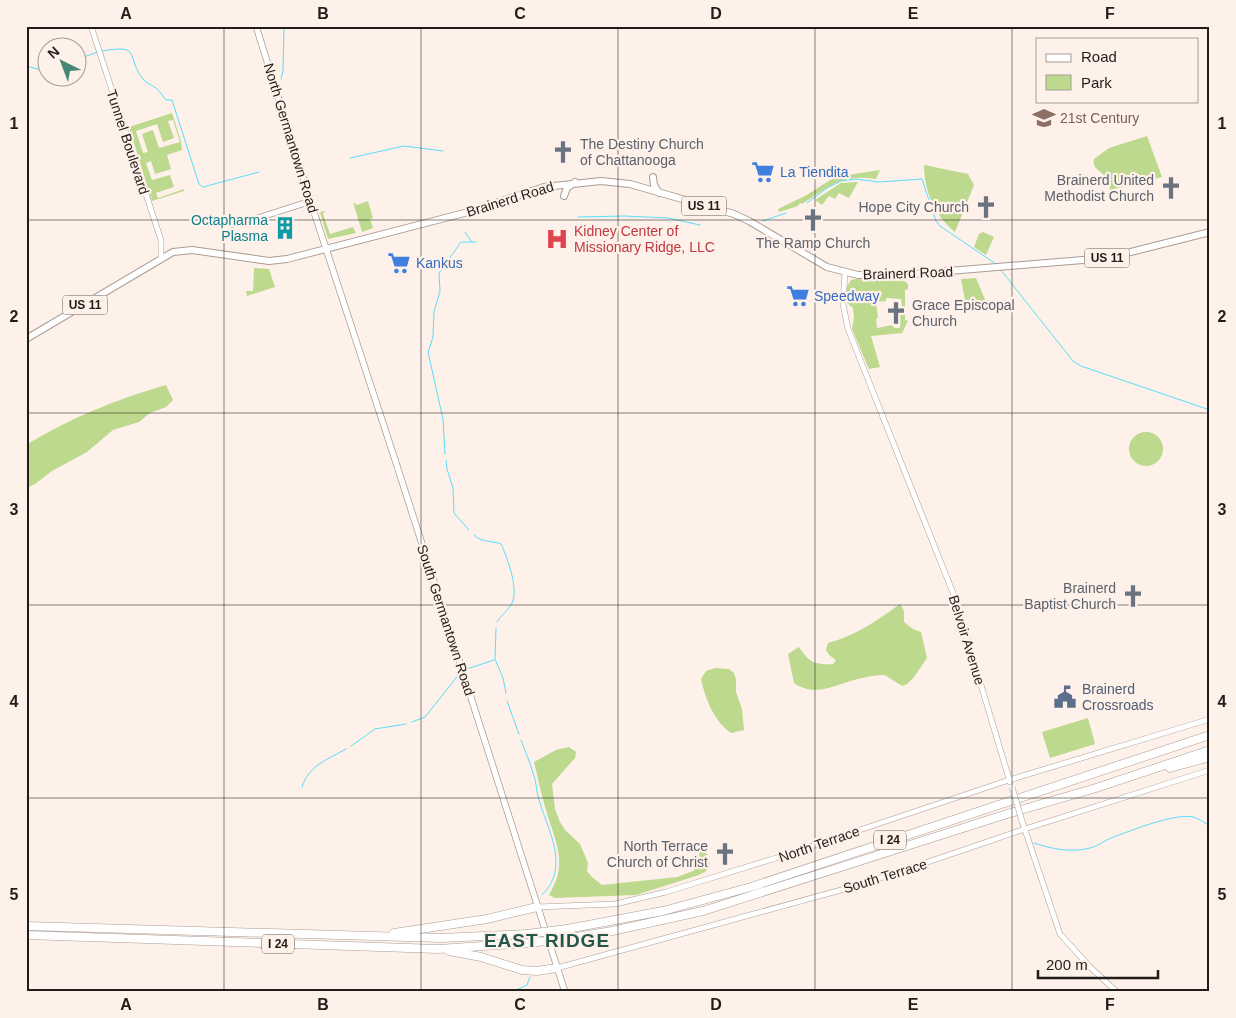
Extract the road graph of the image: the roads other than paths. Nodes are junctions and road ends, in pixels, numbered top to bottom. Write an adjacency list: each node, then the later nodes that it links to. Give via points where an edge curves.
1 (92, 26): 11 (street, Tunnel Boulevard, via 161,240)
2 (256, 26): 7 (main road, North Germantown Road)
3 (653, 177): 5 (main road)
4 (574, 182): 5 (main road, Brainerd Road / US 11, via 622,182); 6 (main road); 10 (main road, Brainerd Road / US 11, via 544,187 472,211)
5 (659, 193): 12 (main road, Brainerd Road / US 11, via 739,217 822,264)
6 (564, 196)
7 (311, 201): 8 (main road); 10 (main road, North Germantown Road)
8 (232, 224)
9 (1210, 232): 12 (main road, Brainerd Road / US 11, via 1107,258 901,275)
10 (326, 249): 11 (main road, Brainerd Road / US 11, via 269,261 192,250 173,252); 22 (main road, South Germantown Road)
11 (161, 258): 13 (main road, Brainerd Road / US 11)
12 (845, 272): 19 (street, Belvoir Avenue, via 843,304 848,329 955,598)
13 (26, 339)
14 (1210, 719): 19 (street, North Terrace)
15 (1210, 735): 26 (highway, I 24, bridge, via 751,887 663,911)
16 (1210, 750): 20 (highway, I 24)
17 (1210, 757): 20 (highway)
18 (1210, 770): 21 (street, South Terrace)
19 (1009, 780): 21 (street, Belvoir Avenue, bridge); 22 (street, North Terrace, via 666,892 615,904)
20 (1096, 788): 26 (highway, I 24, bridge, via 703,911 570,938)
21 (1025, 829): 28 (street, South Terrace, via 863,884); 30 (street, Belvoir Avenue, via 1060,934)
22 (538, 907): 25 (highway, via 487,919); 28 (main road, South Germantown Road)
23 (26, 926): 25 (highway, I 24)
24 (26, 935): 27 (highway, I 24)
25 (376, 936): 26 (highway, I 24)
26 (528, 939): 27 (highway, I 24)
27 (438, 949): 28 (highway, via 481,957 522,970)
28 (557, 968): 29 (main road, South Germantown Road)
29 (565, 992)
30 (1117, 992)

